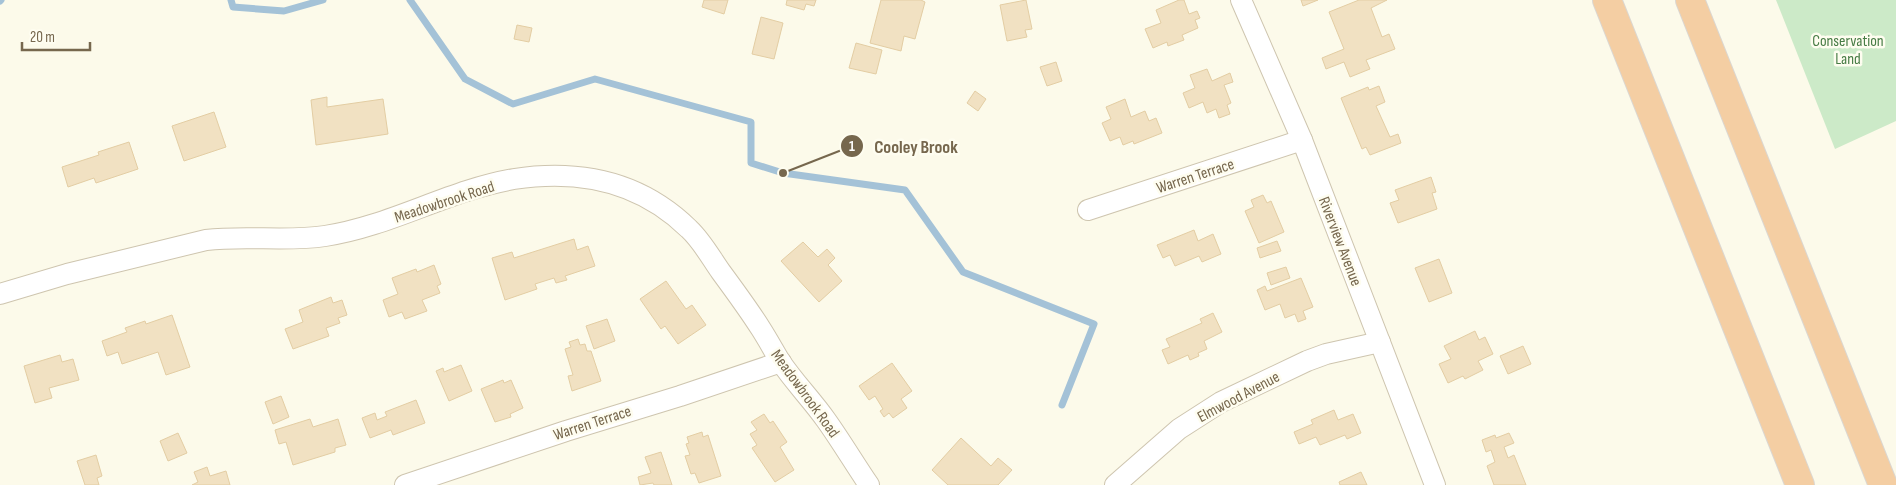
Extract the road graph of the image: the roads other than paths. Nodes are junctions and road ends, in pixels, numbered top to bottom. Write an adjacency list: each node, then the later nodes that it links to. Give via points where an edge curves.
1 (1241, 0): 4 (street, Riverview Avenue)
2 (1607, 0): 13 (highway)
3 (1690, 0): 14 (highway)
4 (1302, 140): 5 (street, Warren Terrace); 7 (street, Riverview Avenue)
5 (1088, 210)
6 (0, 294): 8 (street, Meadowbrook Road, via 206,240 331,235 394,218 475,188 515,179 588,178 625,187 648,197 691,230)
7 (1380, 342): 11 (street, Elmwood Avenue, via 1326,354 1221,402 1178,429); 12 (street, Riverview Avenue)
8 (781, 362): 9 (street, Warren Terrace); 10 (street, Meadowbrook Road, via 825,419)
9 (404, 485)
10 (869, 485)
11 (1115, 485)
12 (1435, 485)
13 (1800, 485)
14 (1883, 485)

